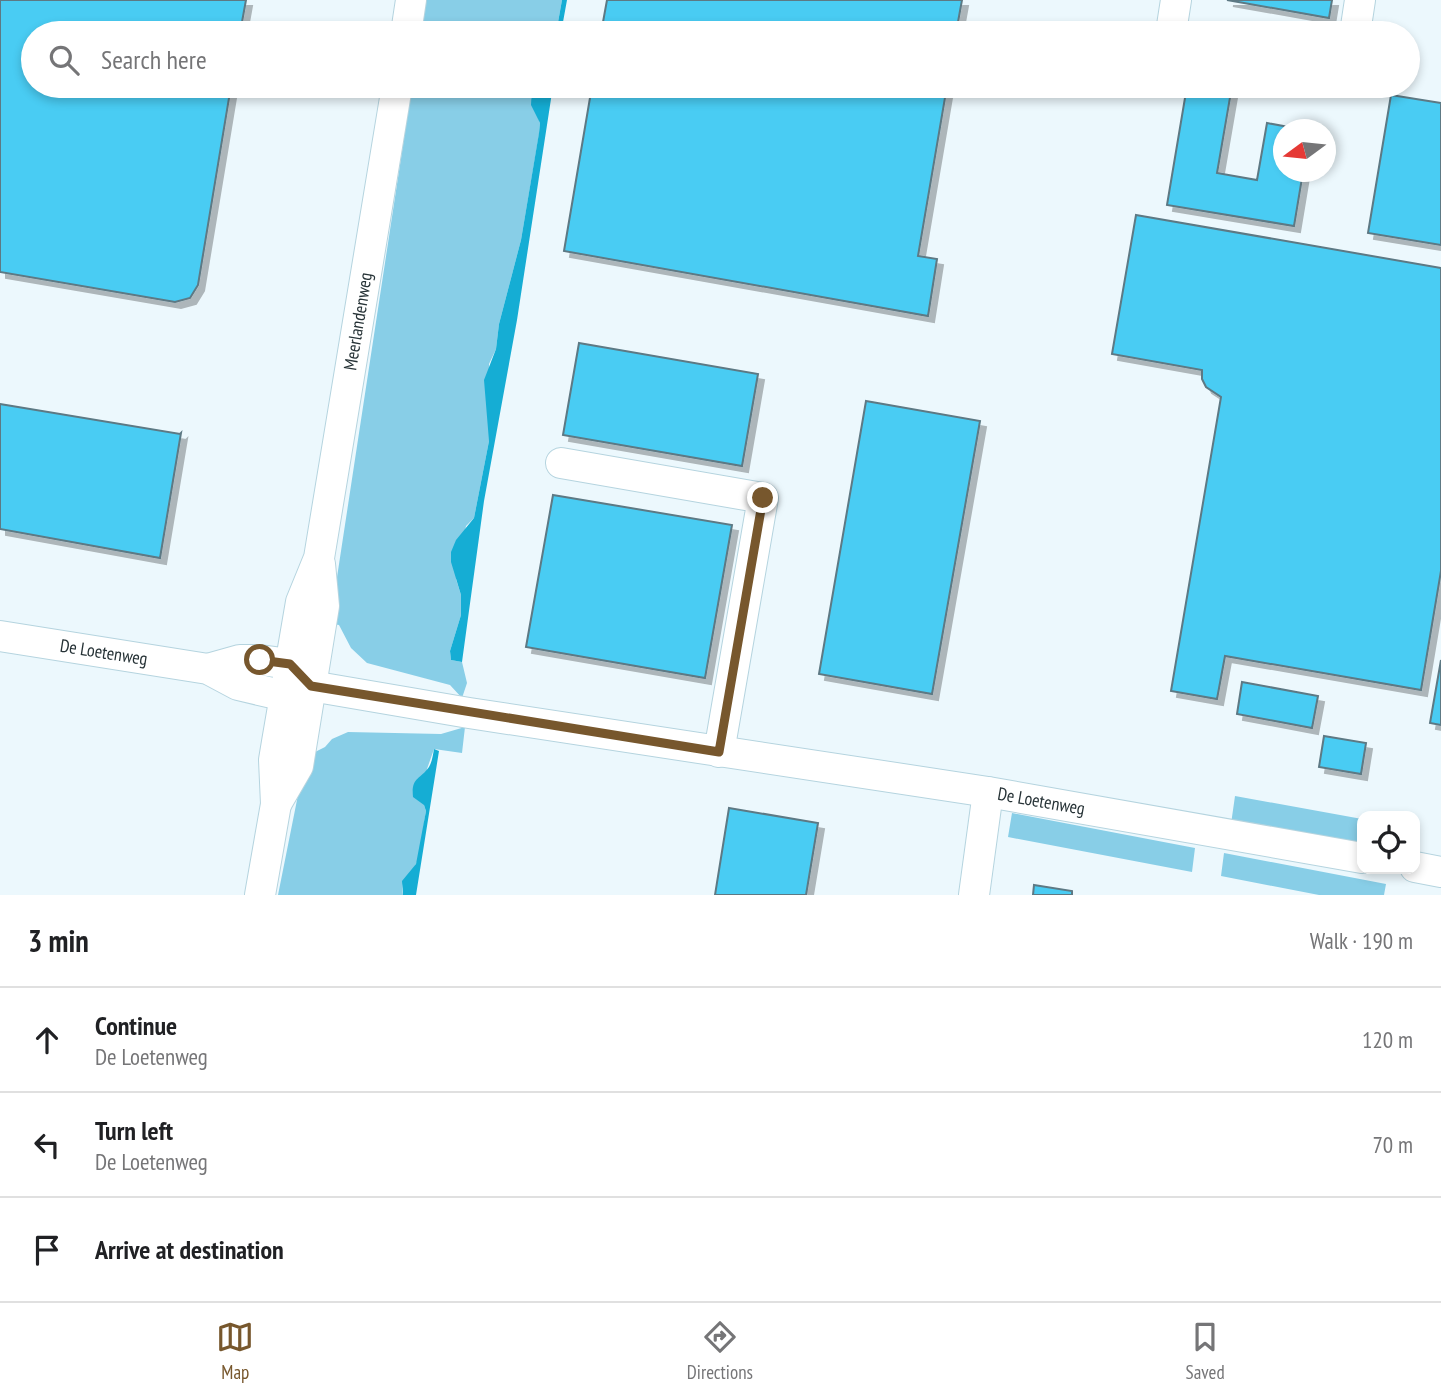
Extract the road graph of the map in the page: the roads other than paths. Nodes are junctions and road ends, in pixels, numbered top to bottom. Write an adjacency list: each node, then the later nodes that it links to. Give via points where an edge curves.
1 (411, 0): 4 (street)
2 (1176, 0): 5 (street)
3 (1360, 0): 6 (street)
4 (408, 21)
5 (1173, 21)
6 (1357, 21)
7 (395, 98): 9 (street, Meerlandenweg)
8 (561, 463): 14 (street, via 763,498)
9 (319, 558): 11 (street, Meerlandenweg, via 301,602); 13 (street, Meerlandenweg, via 324,606)
10 (0, 636): 12 (street, De Loetenweg)
11 (290, 664): 12 (street, De Loetenweg, via 240,660); 13 (street)
12 (208, 669): 13 (street, De Loetenweg, via 238,685)
13 (298, 691): 14 (street, De Loetenweg); 19 (street, Meerlandenweg, via 298,766 276,804)
14 (719, 752): 15 (street, De Loetenweg)
15 (988, 792): 16 (street, De Loetenweg); 20 (street)
16 (1357, 857)
17 (1420, 868): 18 (street)
18 (1441, 872)
19 (260, 895)
20 (974, 895)

